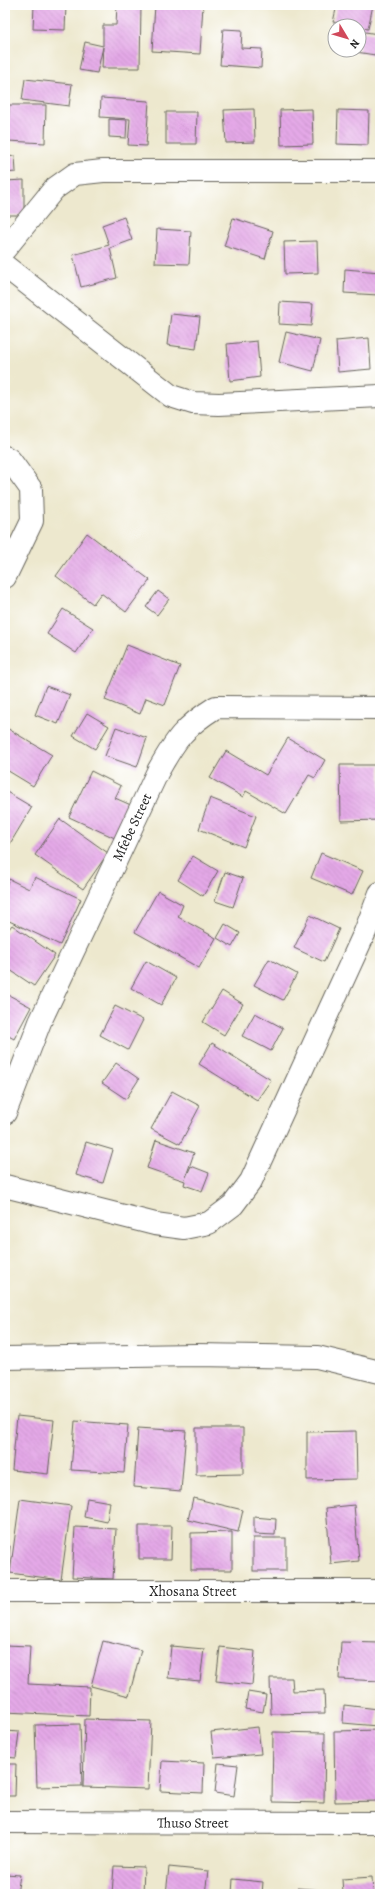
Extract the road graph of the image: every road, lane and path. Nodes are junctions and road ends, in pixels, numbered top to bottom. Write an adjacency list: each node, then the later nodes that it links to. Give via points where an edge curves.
1 (380, 171): 2 (street, via 103,171 75,174 54,189)
2 (5, 249)
3 (5, 266): 4 (street, via 171,396 193,403 219,404)
4 (380, 396)
5 (5, 457): 6 (street, via 31,488 32,521)
6 (5, 577)
7 (380, 708): 9 (street, Mfebe Street, via 216,707 183,732 158,771 46,1008)
8 (380, 893): 10 (street, via 365,932 251,1181 233,1205 209,1222 184,1228 155,1224)
9 (5, 1114)
10 (5, 1186)
11 (5, 1358): 12 (street, via 196,1355 317,1357)
12 (380, 1372)
13 (380, 1591): 14 (street, Xhosana Street)
14 (5, 1592)
15 (5, 1822): 16 (street, Thuso Street)
16 (380, 1823)

